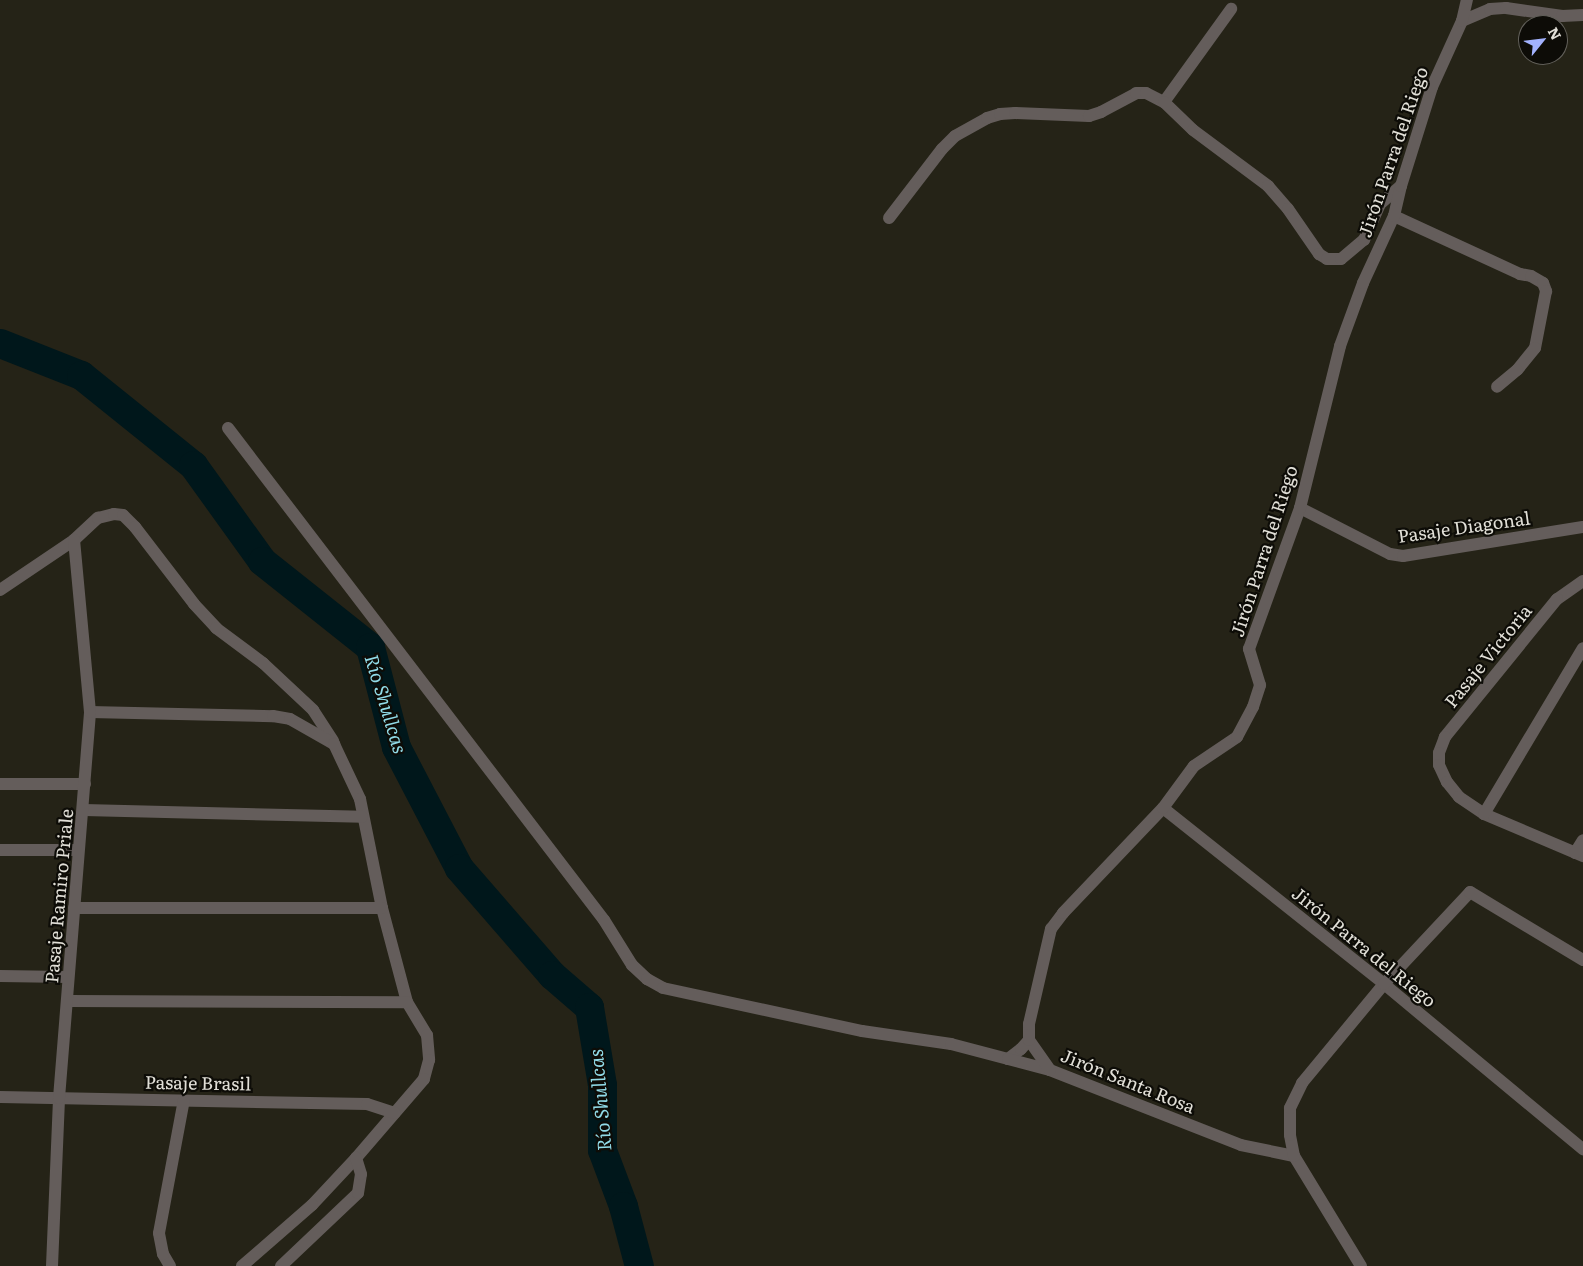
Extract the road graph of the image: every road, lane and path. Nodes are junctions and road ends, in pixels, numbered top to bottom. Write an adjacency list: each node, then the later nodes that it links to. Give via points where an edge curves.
1 (1467, 0): 4 (street, Jirón Parra del Riego)
2 (1231, 9): 5 (street)
3 (1583, 15): 4 (street, via 1562,16 1506,8 1490,9)
4 (1462, 21): 6 (street, Jirón Parra del Riego, via 1432,87)
5 (1164, 102): 6 (street, via 1193,130 1268,186 1319,254 1327,259 1342,259 1364,240 1380,204); 8 (street, via 1146,93 1136,93 1089,116 1015,113 987,118 955,136 942,149)
6 (1401, 186): 7 (street, Jirón Parra del Riego)
7 (1394, 216): 9 (street, via 1520,274 1531,276 1542,284 1546,292 1535,348 1517,370); 11 (street, Jirón Parra del Riego, via 1363,283 1340,346)
8 (889, 218)
9 (1497, 386)
10 (228, 428): 38 (street, via 604,920 632,965 647,979 663,988 862,1031 951,1044)
11 (1300, 508): 12 (street, Pasaje Diagonal, via 1390,554 1403,556); 21 (street, Jirón Parra del Riego, via 1249,649 1260,685 1244,728 1237,737 1194,766)
12 (1583, 527)
13 (74, 540): 15 (street); 17 (street, Pasaje Ramiro Priale); 18 (street, via 98,518 123,515 216,628 262,663 313,710)
14 (1583, 581): 23 (street, Pasaje Victoria, via 1557,600 1445,737 1439,753 1439,765 1447,782 1460,797)
15 (0, 590)
16 (1583, 648): 23 (street)
17 (90, 712): 18 (street, via 273,716 290,719); 20 (street, Pasaje Ramiro Priale)
18 (334, 744): 24 (street, via 360,799)
19 (0, 784): 20 (street)
20 (85, 784): 22 (street, Pasaje Ramiro Priale)
21 (1164, 808): 34 (street, Jirón Parra del Riego); 37 (street, via 1051,929 1029,1024)
22 (84, 810): 24 (street); 27 (street, Pasaje Ramiro Priale)
23 (1484, 814): 28 (street)
24 (362, 817): 30 (street)
25 (1583, 840): 28 (street)
26 (0, 850): 27 (street)
27 (78, 850): 29 (street, Pasaje Ramiro Priale)
28 (1579, 854)
29 (74, 908): 30 (street); 33 (street, Pasaje Ramiro Priale)
30 (382, 908): 36 (street)
31 (1583, 960): 34 (street, via 1470,892)
32 (0, 976): 33 (street)
33 (68, 977): 35 (street, Pasaje Ramiro Priale)
34 (1384, 984): 44 (street, Jirón Parra del Riego); 45 (street, via 1302,1083 1290,1108)
35 (68, 1001): 36 (street); 41 (street, Pasaje Ramiro Priale)
36 (407, 1002): 43 (street, via 427,1035 429,1060 424,1079)
37 (1029, 1040): 38 (street); 39 (street, Jirón Santa Rosa)
38 (1008, 1059): 39 (street)
39 (1050, 1070): 45 (street, Jirón Santa Rosa, via 1241,1145)
40 (0, 1097): 41 (street, Pasaje Brasil)
41 (59, 1098): 42 (street, Pasaje Brasil); 47 (street, Pasaje Ramiro Priale)
42 (184, 1100): 43 (street, Pasaje Brasil, via 367,1104); 48 (street, via 159,1233 163,1254)
43 (395, 1114): 46 (street)
44 (1583, 1149)
45 (1294, 1156): 51 (street)
46 (356, 1158): 49 (street, via 312,1205); 50 (street, via 361,1174 358,1193)
47 (52, 1266)
48 (170, 1266)
49 (242, 1266)
50 (281, 1266)
51 (1361, 1266)

